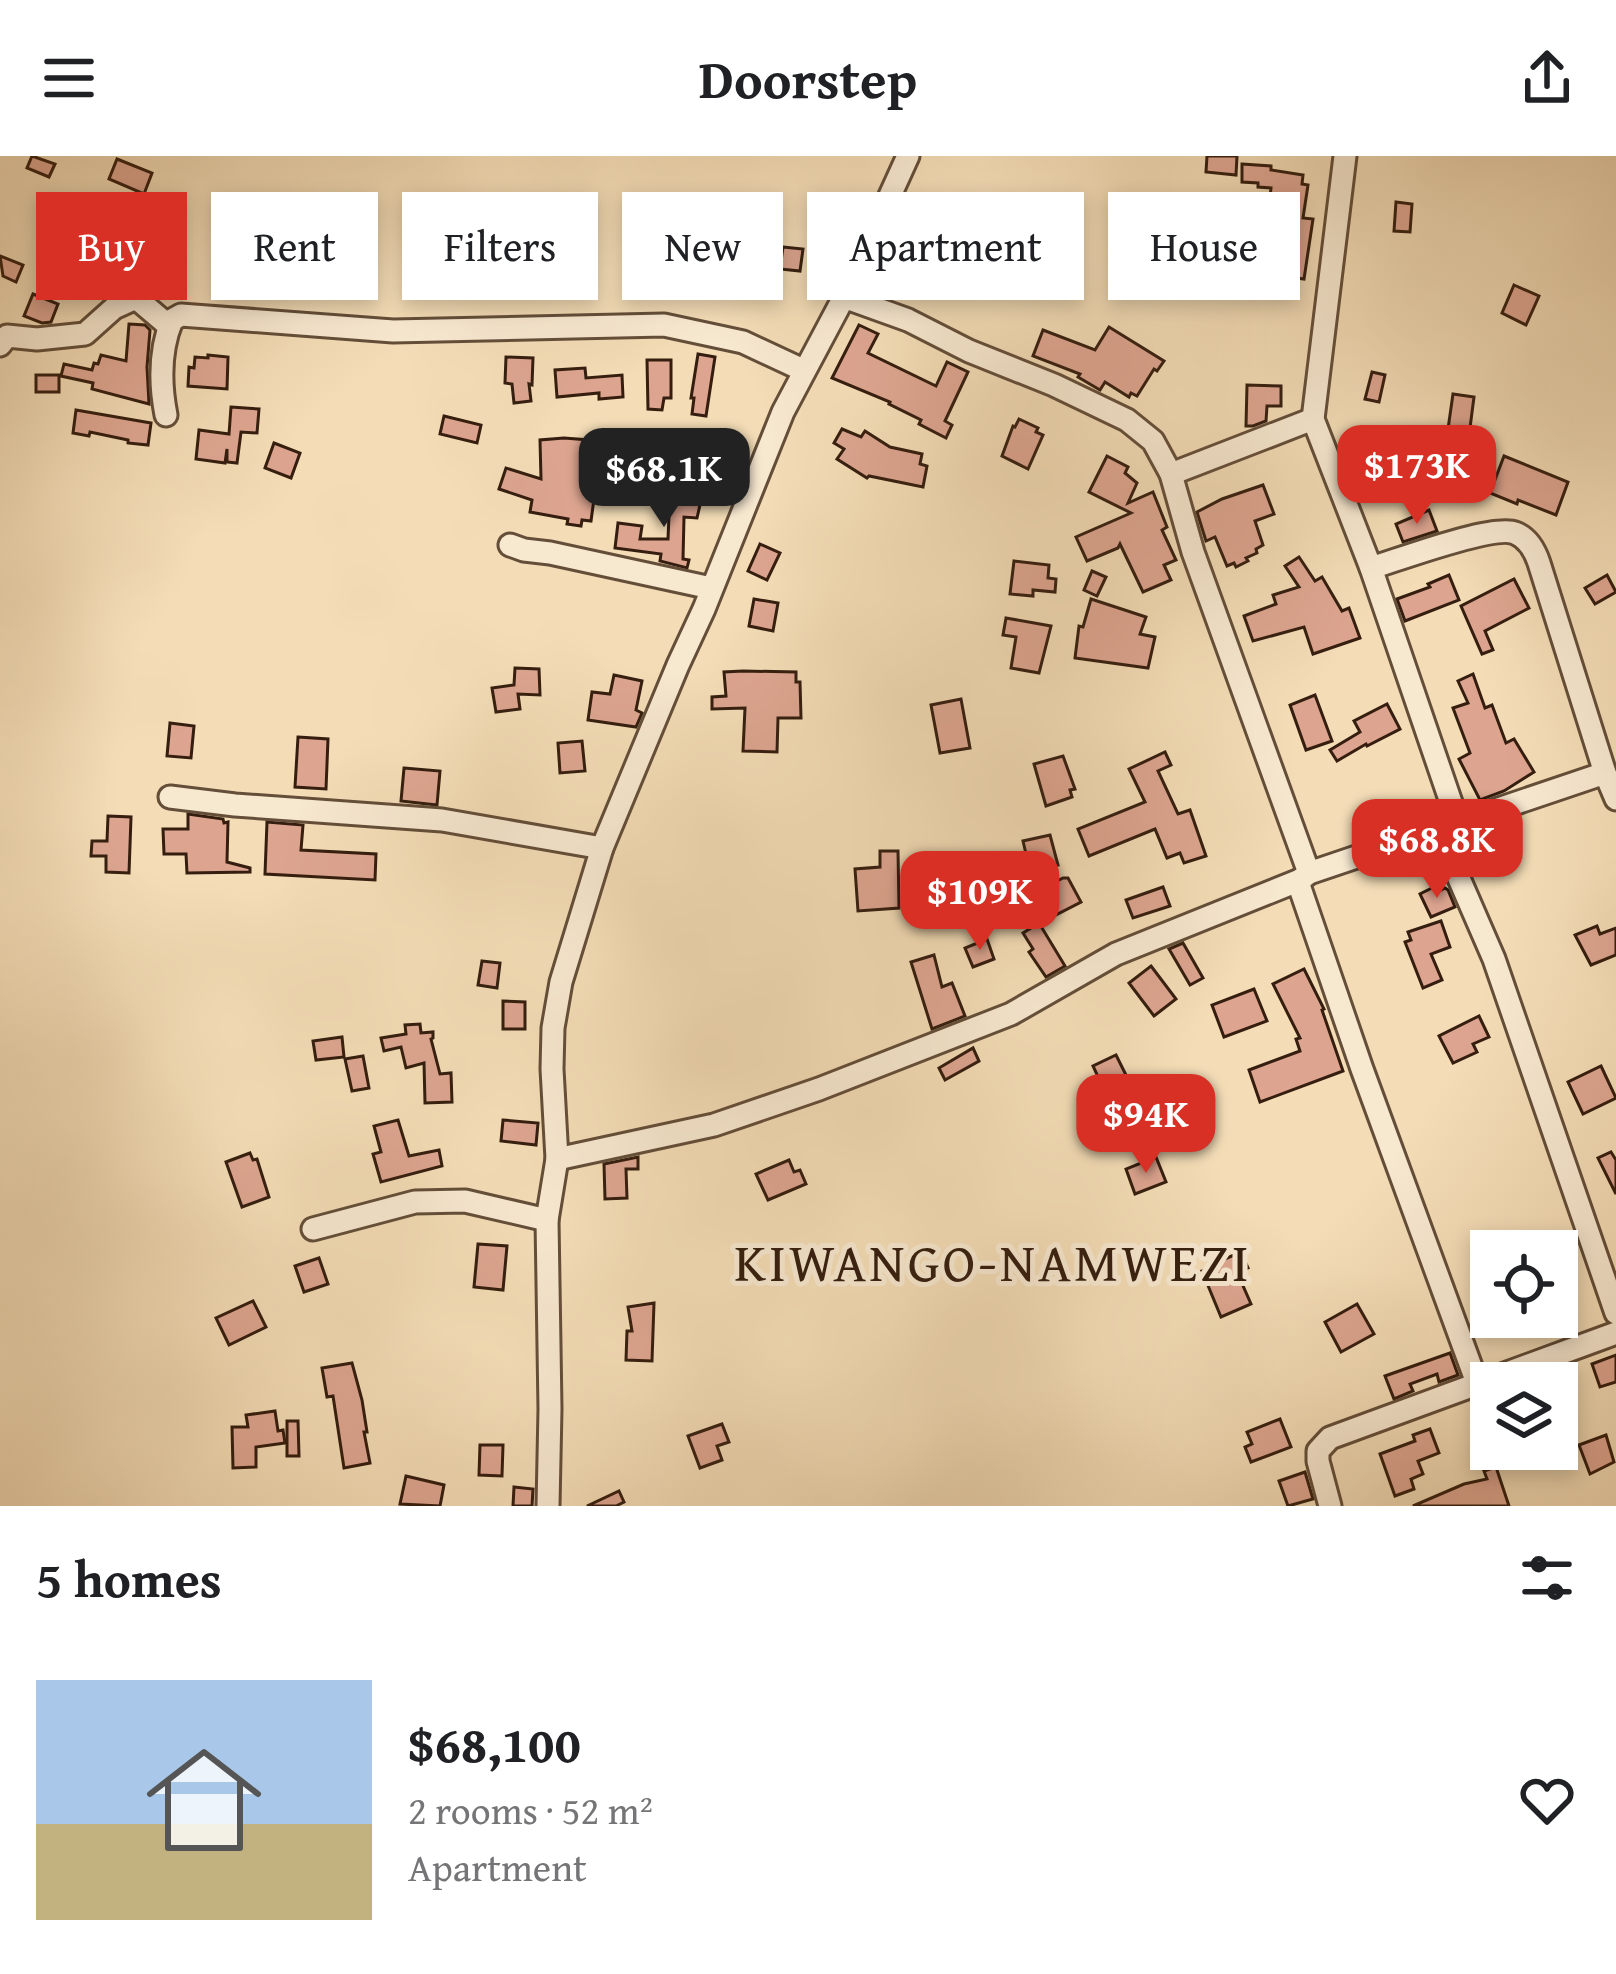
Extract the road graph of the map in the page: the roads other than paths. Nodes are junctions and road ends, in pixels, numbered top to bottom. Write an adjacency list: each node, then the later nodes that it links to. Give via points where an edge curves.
1 (908, 156): 3 (street)
2 (1345, 156): 10 (street)
3 (892, 192)
4 (842, 300): 8 (street)
5 (852, 300): 11 (street, via 1126,420 1153,441)
6 (169, 326): 7 (street, via 136,298 85,334 7,336); 8 (street, via 182,315 393,331 664,326 742,342); 9 (street, via 161,379)
7 (0, 345)
8 (803, 370): 14 (street)
9 (166, 415)
10 (1313, 419): 11 (street); 13 (street)
11 (1172, 474): 20 (street)
12 (510, 544): 14 (street)
13 (1371, 568): 15 (street, via 1490,532 1526,540); 18 (street)
14 (711, 588): 19 (street)
15 (1605, 773): 17 (street); 18 (street)
16 (170, 797): 19 (street, via 442,820)
17 (1616, 799)
18 (1448, 827): 20 (street); 24 (street)
19 (602, 848): 21 (street, via 553,1028)
20 (1304, 876): 21 (street, via 1116,955 1011,1014 820,1089 713,1125); 27 (street, via 1362,1069)
21 (557, 1159): 22 (street)
22 (547, 1220): 23 (street, via 465,1201 415,1202); 29 (street)
23 (313, 1229)
24 (1616, 1313)
25 (1616, 1333): 26 (street)
26 (1535, 1362)
27 (1470, 1364)
28 (1470, 1386): 30 (street, via 1322,1444 1318,1461)
29 (548, 1506)
30 (1330, 1506)

